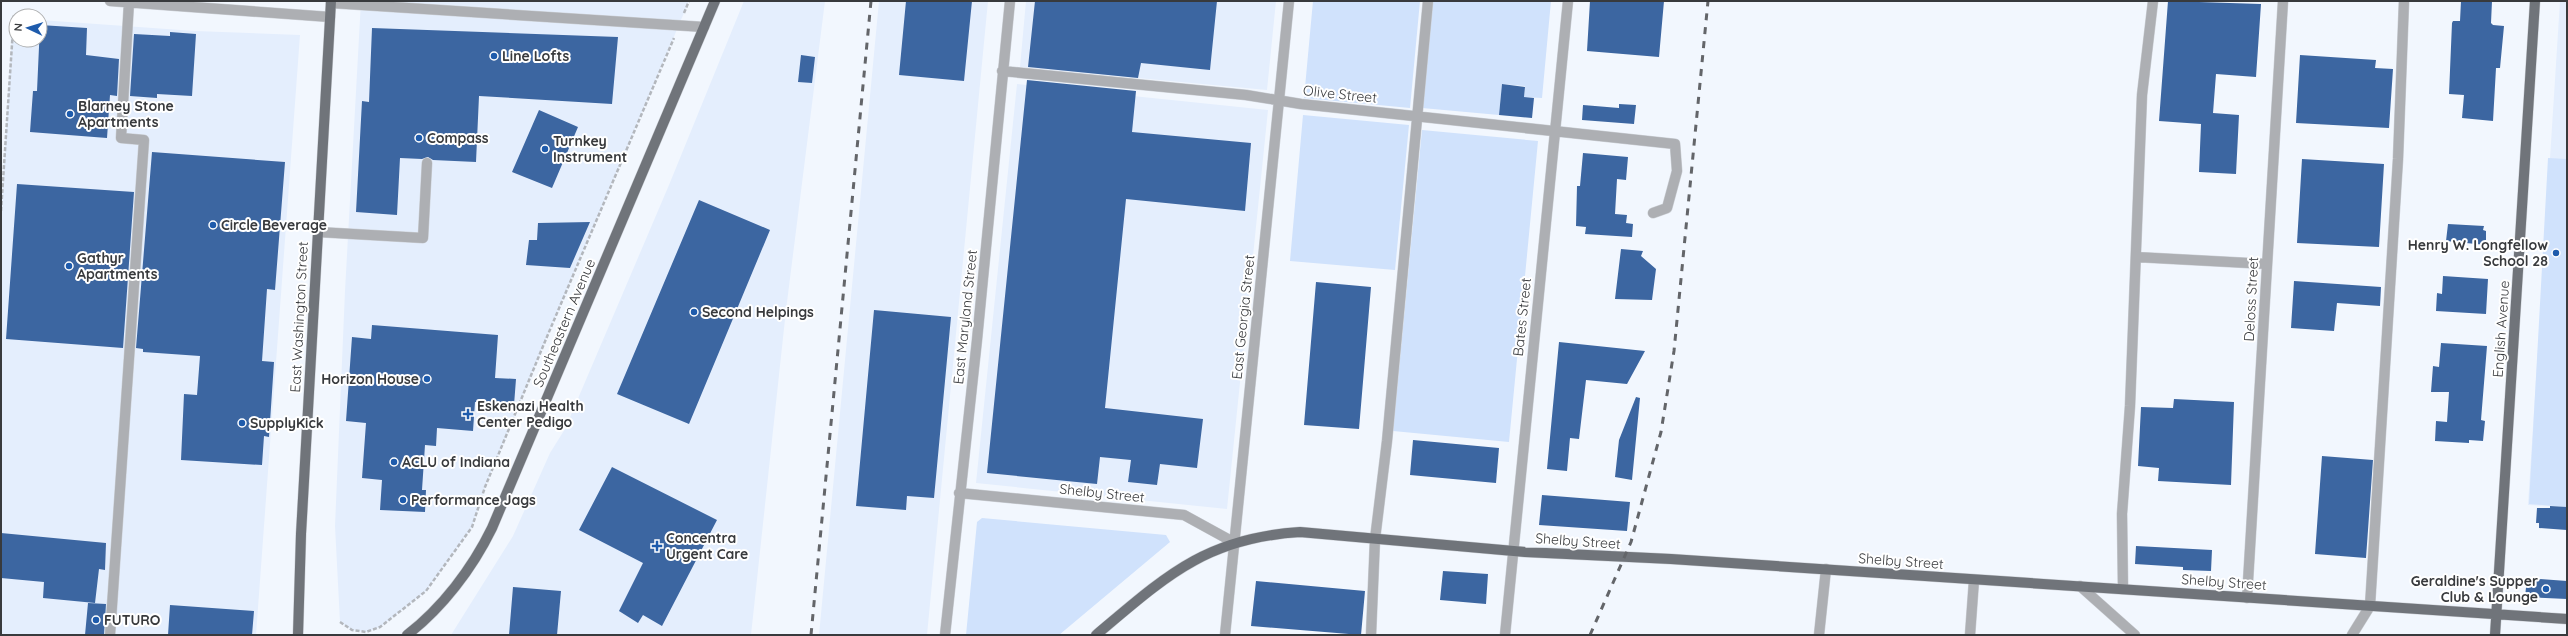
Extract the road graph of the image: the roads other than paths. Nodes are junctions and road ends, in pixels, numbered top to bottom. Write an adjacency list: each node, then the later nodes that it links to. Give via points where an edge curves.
1 (110, 1): 11 (street)
2 (715, 1): 15 (main road, Southeastern Avenue)
3 (1010, 1): 16 (street, East Maryland Street)
4 (1288, 1): 17 (street, East Georgia Street)
5 (1428, 1): 18 (street)
6 (1568, 1): 19 (street, Bates Street)
7 (2153, 1): 23 (street, via 2142,95)
8 (2283, 1): 24 (street, Deloss Street)
9 (2404, 1): 34 (street, via 2398,159)
10 (2535, 1): 35 (main road, English Avenue)
11 (129, 2): 14 (street); 37 (street, via 121,138 144,140)
12 (331, 2): 13 (street); 14 (main road, East Washington Street)
13 (447, 6): 15 (street)
14 (330, 17): 22 (main road, East Washington Street)
15 (704, 26): 39 (main road, Southeastern Avenue, via 489,534 447,596 422,623)
16 (1002, 71): 17 (street, Olive Street, via 1246,95); 25 (street, East Maryland Street, via 977,340)
17 (1278, 102): 18 (street, Olive Street); 27 (street, East Georgia Street)
18 (1417, 116): 19 (street, Olive Street); 26 (street, via 1388,433)
19 (1555, 131): 21 (street, Olive Street, via 1674,144 1677,171 1667,208); 28 (street, Bates Street)
20 (427, 162): 22 (street, via 423,238)
21 (1652, 213)
22 (318, 232): 38 (main road, East Washington Street, via 301,534)
23 (2136, 257): 24 (street); 32 (street, via 2130,406 2122,514)
24 (2267, 264): 33 (street, Deloss Street)
25 (959, 494): 27 (street, Shelby Street, via 1184,515); 40 (street, East Maryland Street)
26 (1375, 539): 27 (main road, Shelby Street, via 1300,532); 28 (main road, Shelby Street); 43 (street)
27 (1235, 543): 41 (main road, Shelby Street, via 1182,566); 42 (street, East Georgia Street)
28 (1512, 550): 29 (main road, Shelby Street); 44 (street, Bates Street)
29 (1826, 569): 30 (main road, Shelby Street); 45 (street)
30 (1974, 580): 31 (main road, Shelby Street); 46 (street)
31 (2080, 586): 32 (main road, Shelby Street); 47 (street)
32 (2123, 589): 33 (main road, Shelby Street)
33 (2247, 598): 34 (main road, Shelby Street)
34 (2370, 606): 35 (main road, Shelby Street); 48 (street)
35 (2497, 614): 36 (main road, Shelby Street); 49 (main road, English Avenue)
36 (2567, 619)
37 (110, 635)
38 (298, 635)
39 (406, 635)
40 (945, 635)
41 (1096, 635)
42 (1226, 635)
43 (1371, 635)
44 (1505, 635)
45 (1819, 635)
46 (1970, 635)
47 (2135, 635)
48 (2352, 635)
49 (2495, 635)

